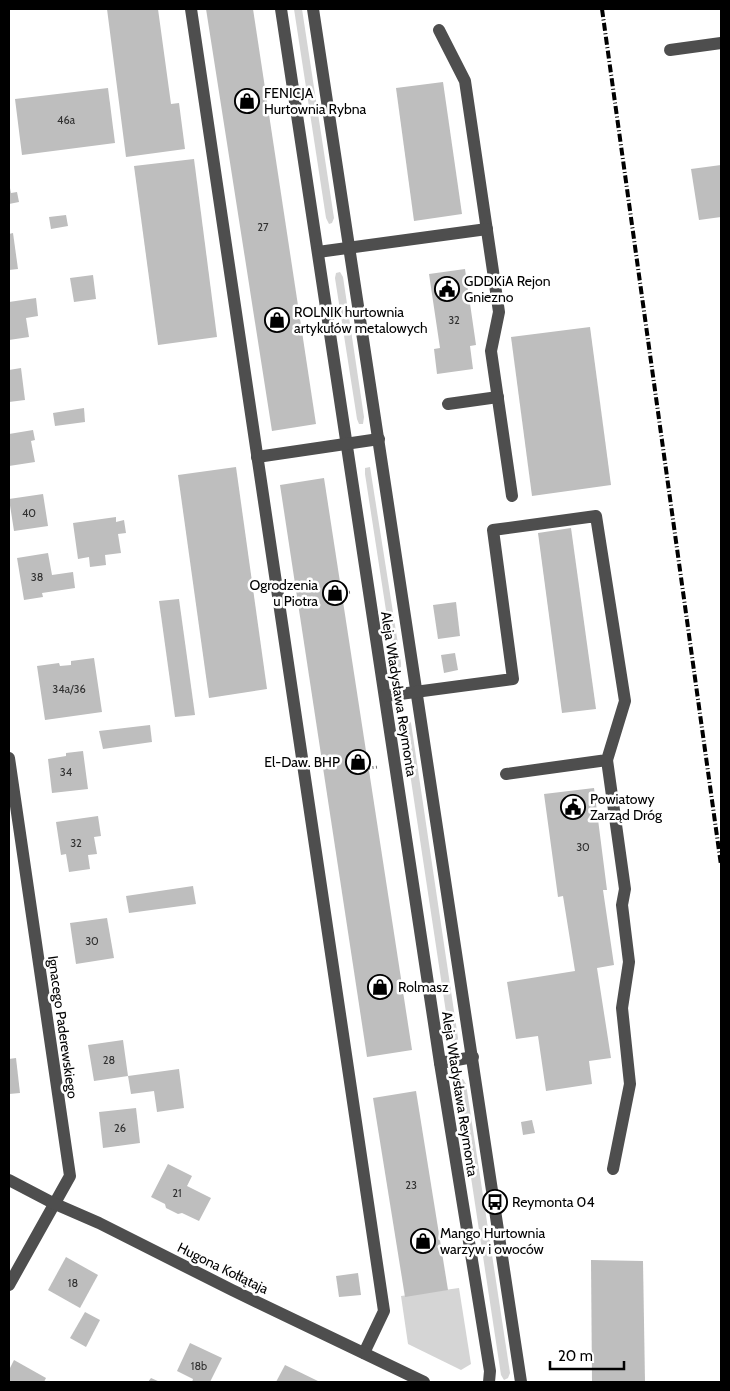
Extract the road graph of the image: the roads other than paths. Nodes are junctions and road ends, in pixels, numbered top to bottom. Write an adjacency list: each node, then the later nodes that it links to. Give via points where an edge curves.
1 (191, 9): 14 (street)
2 (281, 9): 9 (street, Aleja Władysława Reymonta)
3 (313, 9): 8 (street, Aleja Władysława Reymonta)
4 (439, 30): 7 (street, via 465,80)
5 (721, 43): 6 (street)
6 (670, 50)
7 (487, 229): 8 (street); 10 (street, via 499,312 491,351)
8 (349, 247): 9 (street); 12 (street, Aleja Władysława Reymonta)
9 (318, 252): 13 (street, Aleja Władysława Reymonta)
10 (498, 397): 11 (street); 15 (street)
11 (448, 404)
12 (378, 439): 13 (street); 16 (street, Aleja Władysława Reymonta)
13 (346, 444): 14 (street); 17 (street, Aleja Władysława Reymonta)
14 (257, 457): 27 (street, via 384,1311)
15 (512, 496)
16 (417, 691): 17 (street); 19 (street, via 513,679 493,530 596,516 625,701); 21 (street, Aleja Władysława Reymonta)
17 (384, 696): 22 (street, Aleja Władysława Reymonta)
18 (9, 758): 25 (street, Ignacego Paderewskiego, via 70,1176)
19 (607, 760): 20 (street); 23 (street, via 625,889 622,905 629,962 622,1008 630,1084)
20 (506, 774)
21 (473, 1057): 22 (street); 30 (street, Aleja Władysława Reymonta)
22 (440, 1063): 29 (street, Aleja Władysława Reymonta, via 490,1370)
23 (613, 1169)
24 (9, 1180): 25 (street, Hugona Kołłątaja)
25 (53, 1203): 26 (street, Ignacego Paderewskiego); 27 (street, Hugona Kołłątaja)
26 (9, 1285)
27 (364, 1353): 28 (street, Hugona Kołłątaja)
28 (424, 1382)
29 (489, 1382)
30 (521, 1382)

